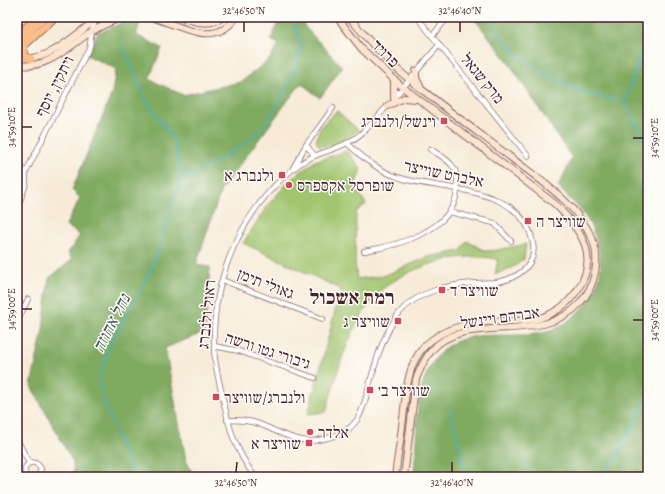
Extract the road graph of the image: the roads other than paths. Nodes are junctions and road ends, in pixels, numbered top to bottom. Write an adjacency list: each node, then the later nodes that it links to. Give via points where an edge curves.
1 (38, 17): 15 (main road)
2 (44, 17): 18 (main road)
3 (56, 17): 18 (main road)
4 (124, 17): 14 (main road)
5 (151, 17): 8 (main road, via 206,34 226,28)
6 (180, 17): 7 (main road, via 209,23)
7 (223, 17)
8 (236, 17)
9 (338, 17): 23 (main road, פרויד, via 361,48)
10 (349, 17): 24 (main road, פרויד, via 370,42)
11 (417, 17): 16 (street, מרק שגאל)
12 (448, 17): 16 (street)
13 (99, 18): 14 (street, ויתקין, יוסף); 20 (main road, via 48,54)
14 (91, 32): 21 (main road, via 38,65); 38 (street, ויתקין, יוסף, via 90,46)
15 (17, 35)
16 (432, 36): 17 (street, מרק שגאל)
17 (439, 45): 22 (street, ראול ולנברג); 35 (street, מרק שגאל)
18 (19, 47): 20 (main road)
19 (17, 57): 20 (main road)
20 (31, 59)
21 (18, 65)
22 (416, 71): 24 (street, ראול ולנברג); 26 (main road, via 416,78)
23 (394, 80): 25 (main road, פרויד); 27 (main road)
24 (409, 80): 25 (street, ראול ולנברג); 26 (main road, אברהם ויינשל)
25 (402, 88): 27 (street, ראול ולנברג); 28 (main road, אברהם ויינשל)
26 (422, 89): 59 (main road, אברהם ויינשל, via 569,205 592,239 595,275 590,291 584,299 561,319 529,327 466,332 432,349 416,379)
27 (394, 98): 29 (street, ראול ולנברג)
28 (419, 100): 29 (main road, via 404,98); 53 (main road, אברהם ויינשל, via 555,204 580,234 587,262 584,278 574,296 544,317 457,327 444,331 422,350 408,380)
29 (387, 106): 31 (street, ראול ולנברג, via 363,131)
30 (333, 108): 32 (street, ראול ולנברג)
31 (347, 143): 34 (street, ראול ולנברג); 39 (street, אלברט שוייצר, via 369,163 403,179)
32 (306, 145): 34 (street); 36 (street, ראול ולנברג)
33 (430, 149): 39 (street, via 449,161 457,170)
34 (314, 155): 36 (street, ראול ולנברג)
35 (528, 156)
36 (293, 168): 44 (street, ראול ולנברג, via 266,196 241,232 230,254)
37 (17, 170): 38 (street)
38 (26, 172): 40 (street, ויתקין, יוסף, via 26,184)
39 (458, 188): 41 (street, via 456,201); 50 (street, אלברט שוייצר, via 489,196 514,211 527,226 534,248 532,260 523,273 507,281 453,285 428,292 410,304 398,315 388,332 359,418 344,434 312,441 258,424)
40 (17, 209)
41 (450, 212): 42 (street, via 494,223); 43 (street, via 429,230 393,246)
42 (512, 241)
43 (364, 251)
44 (222, 280): 46 (street, גאולי תימן); 48 (street, ראול ולנברג)
45 (28, 299): 47 (street)
46 (323, 319)
47 (17, 322)
48 (214, 346): 49 (street, גיבורי גטו ורשה); 50 (street, ראול ולנברג)
49 (315, 378)
50 (227, 420): 56 (street, ראול ולנברג, via 236,447)
51 (17, 438): 52 (street)
52 (29, 463): 54 (street, via 24,470); 55 (street, via 36,463 40,467)
53 (396, 468): 57 (main road); 58 (main road, אברהם ויינשל)
54 (27, 477)
55 (38, 477)
56 (255, 477)
57 (391, 477)
58 (395, 477)
59 (404, 477)

